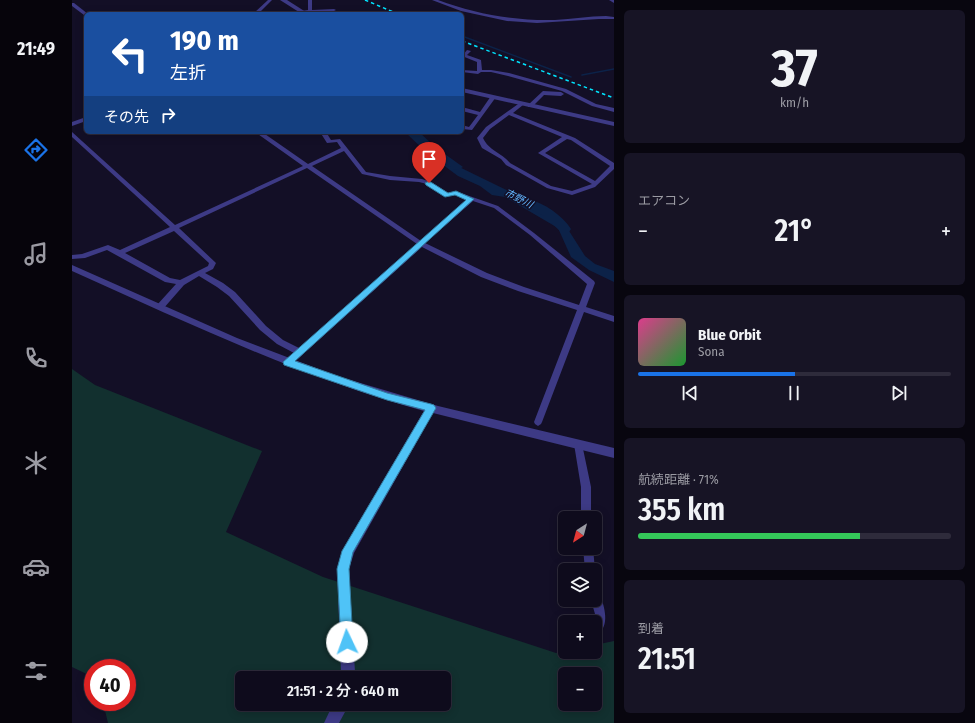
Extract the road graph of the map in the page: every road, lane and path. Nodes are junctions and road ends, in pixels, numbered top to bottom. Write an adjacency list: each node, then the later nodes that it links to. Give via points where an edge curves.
1 (270, 0): 7 (street)
2 (283, 0): 8 (street)
3 (310, 0): 8 (street)
4 (434, 0): 10 (street, via 510,20 551,22)
5 (72, 4): 9 (street)
6 (334, 10): 8 (street)
7 (257, 12)
8 (306, 12)
9 (84, 13)
10 (614, 18)
11 (469, 51): 12 (street)
12 (464, 54)
13 (464, 55): 15 (street, via 479,61)
14 (464, 71): 15 (street)
15 (480, 71): 17 (street, via 491,71)
16 (464, 90): 18 (street)
17 (569, 92): 20 (street, via 564,95 543,93); 22 (street, via 594,105)
18 (493, 97): 19 (street); 24 (street)
19 (521, 104): 20 (street); 23 (street)
20 (530, 106): 27 (street)
21 (464, 110): 24 (street)
22 (614, 110)
23 (509, 113): 32 (street); 36 (street, via 488,128 480,138 484,147 549,187 572,193)
24 (481, 114): 28 (street, via 470,129)
25 (84, 120): 26 (street)
26 (72, 124)
27 (614, 124)
28 (464, 128)
29 (72, 134): 38 (street)
30 (261, 134): 35 (street)
31 (324, 134): 33 (street, via 329,142 338,140)
32 (567, 136): 34 (street); 36 (street, via 541,153)
33 (344, 149): 35 (street); 37 (street, via 364,173 420,180 447,195 456,193)
34 (614, 166): 36 (street)
35 (308, 167): 38 (street); 39 (street)
36 (596, 184)
37 (471, 199): 39 (street); 46 (street, via 496,208 591,283)
38 (175, 228): 40 (street); 43 (street, via 214,263)
39 (421, 244): 46 (street, via 484,274); 48 (street)
40 (120, 254): 41 (street, via 108,247); 44 (street, via 168,280)
41 (72, 257)
42 (72, 268): 45 (street)
43 (199, 273): 44 (street); 48 (street, via 232,294 263,328 280,342)
44 (181, 283): 45 (street)
45 (160, 307): 49 (street)
46 (582, 309): 47 (street); 51 (street)
47 (614, 319)
48 (300, 352): 49 (street)
49 (288, 362): 50 (street, via 387,396)
50 (431, 408): 52 (street); 55 (street, via 348,551 343,569)
51 (538, 422)
52 (578, 444): 53 (street); 54 (street, via 586,487)
53 (614, 453)
54 (586, 511)
55 (348, 671)
56 (338, 711): 57 (street)
57 (331, 723)

